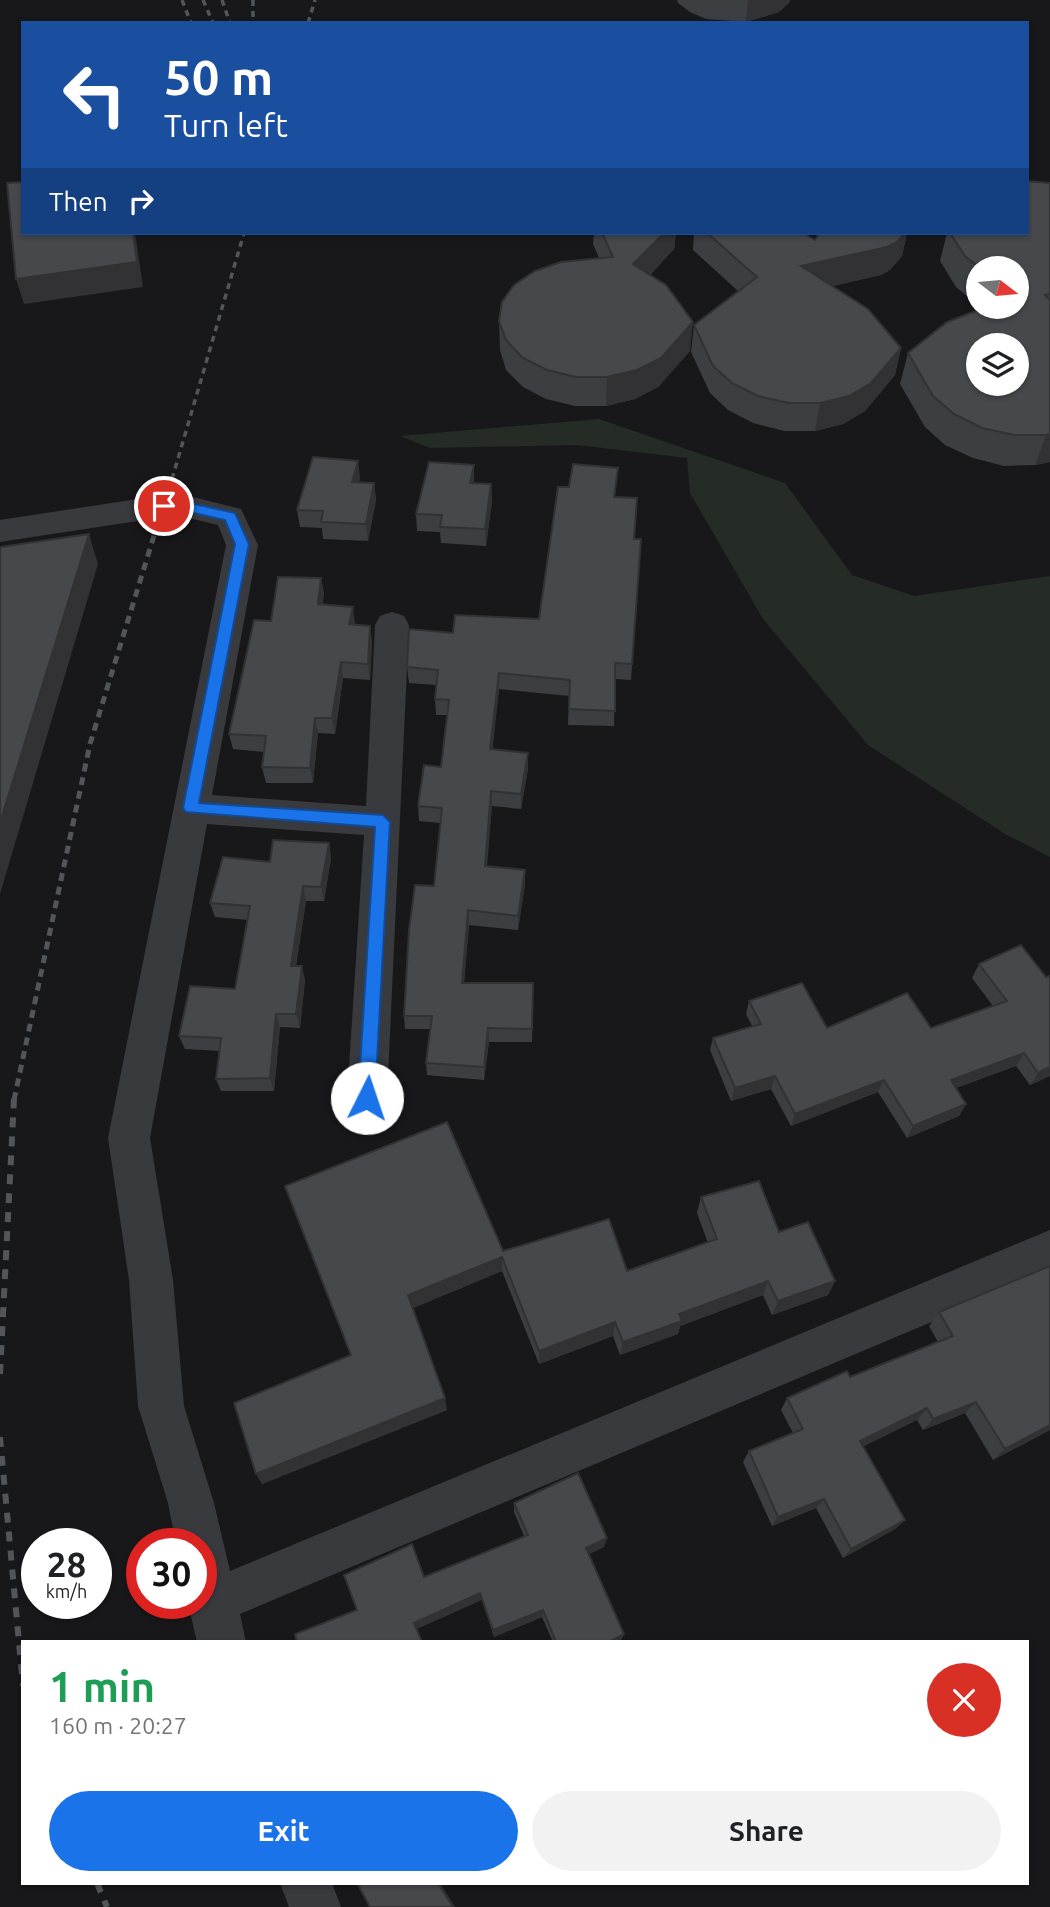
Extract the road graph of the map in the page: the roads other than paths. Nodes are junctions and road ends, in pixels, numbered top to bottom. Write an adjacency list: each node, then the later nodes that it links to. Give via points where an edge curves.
1 (0, 531): 3 (street, via 164,506 230,517 242,544)
2 (392, 625): 4 (street)
3 (191, 808): 4 (street); 7 (street, via 128,1138 151,1280 161,1406)
4 (383, 822): 5 (street)
5 (367, 1098)
6 (1050, 1251): 8 (street)
7 (196, 1528)
8 (217, 1622)
9 (307, 1885): 10 (street)
10 (315, 1907)

